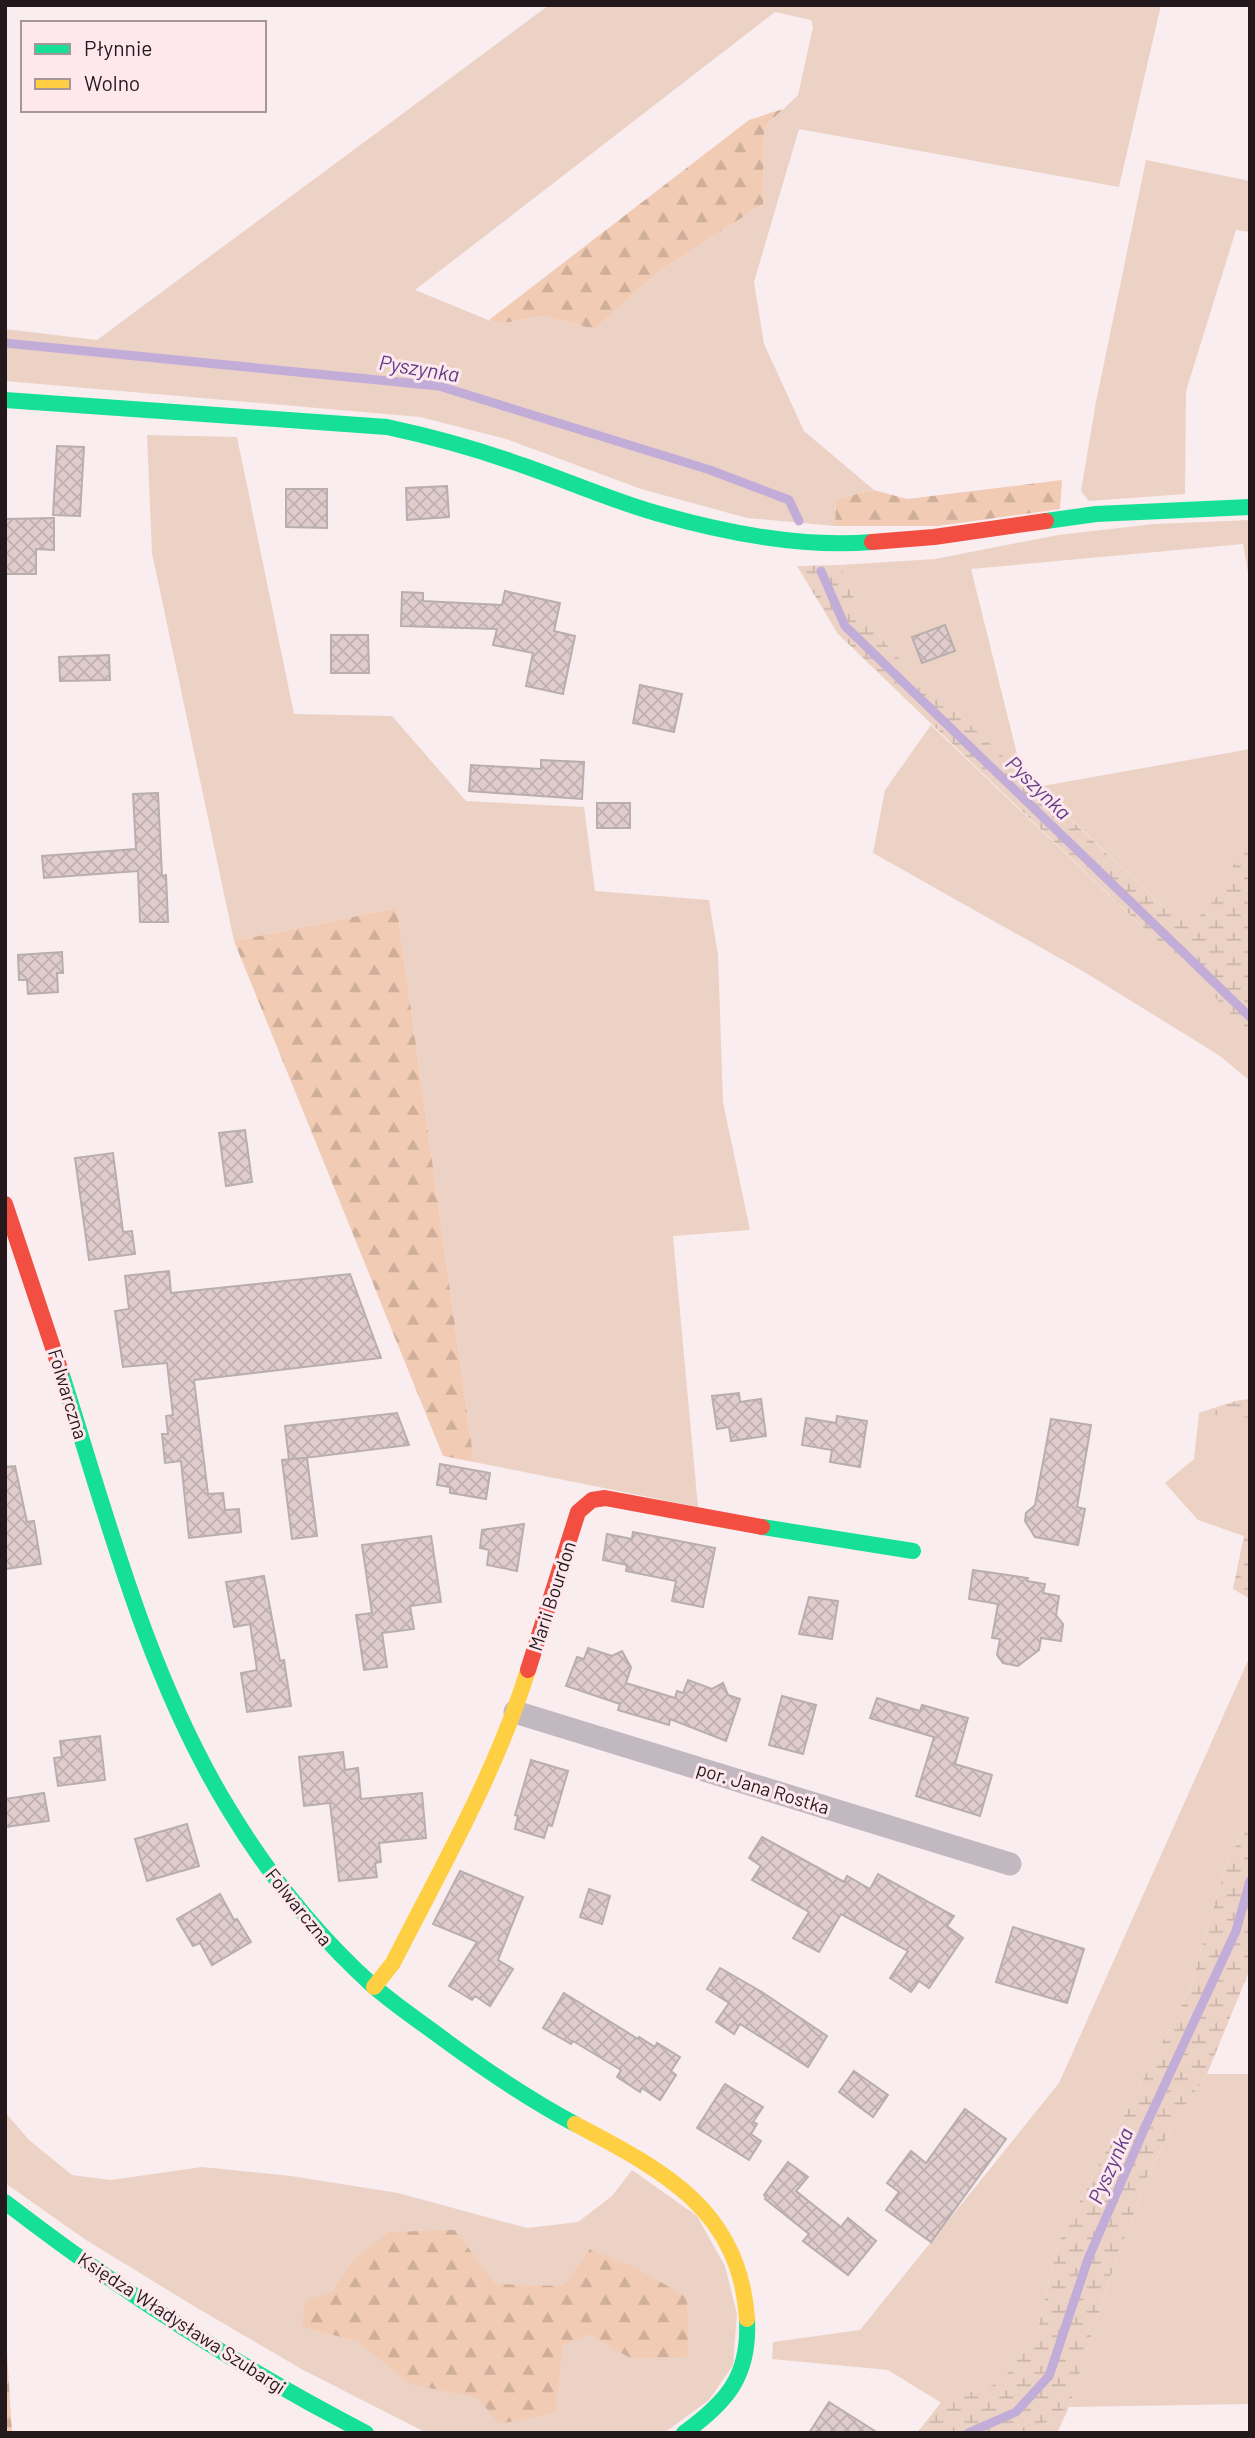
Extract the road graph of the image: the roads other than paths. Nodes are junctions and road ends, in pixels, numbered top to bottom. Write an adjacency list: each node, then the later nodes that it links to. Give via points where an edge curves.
1 (5, 400): 2 (street, via 387,427 442,439 655,513 796,541 865,544 1096,514)
2 (1250, 507)
3 (5, 1204): 7 (street, Folwarczna, via 113,1537 187,1733 242,1832 279,1885 333,1949)
4 (912, 1551): 5 (street, Marii Bourdon, via 606,1498 592,1500 578,1512)
5 (515, 1712): 6 (street, por. Jana Rostka); 7 (street, Marii Bourdon, via 393,1963)
6 (1010, 1864)
7 (374, 1987): 10 (street, Folwarczna, via 542,2107 679,2185 711,2215 738,2269 748,2344 728,2395)
8 (5, 2202): 9 (street, Księdza Władysława Szubargi, via 149,2307 304,2402)
9 (366, 2433)
10 (684, 2433)

